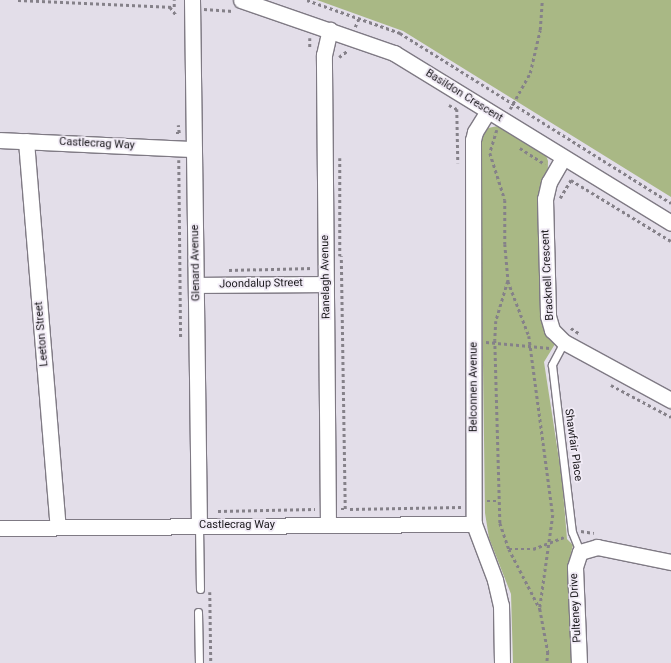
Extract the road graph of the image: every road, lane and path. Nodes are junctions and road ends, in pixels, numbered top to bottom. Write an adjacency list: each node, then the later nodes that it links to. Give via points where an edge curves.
1 (18, 0): 7 (path)
2 (174, 0): 7 (path)
3 (307, 0): 15 (path, via 400,33)
4 (542, 0): 15 (path, via 540,30 534,59 530,73)
5 (192, 4): 6 (path); 7 (path); 24 (street, Glenard Avenue)
6 (240, 6): 10 (street, Basildon Crescent)
7 (172, 7): 8 (path, via 177,15)
8 (177, 22)
9 (304, 35): 11 (path)
10 (328, 36): 11 (path); 13 (path); 16 (street, Basildon Crescent, via 394,53); 34 (street, Ranelagh Avenue)
11 (310, 38): 12 (path)
12 (310, 53)
13 (354, 54)
14 (444, 102): 26 (path, via 457,110)
15 (513, 103): 17 (path); 28 (path)
16 (488, 111): 17 (street, Basildon Crescent); 44 (street, Belconnen Avenue, via 473,140)
17 (503, 120): 25 (street, Basildon Crescent); 33 (path, via 492,140 490,153 505,200 504,244)
18 (178, 121): 20 (path)
19 (171, 133): 20 (path)
20 (178, 133): 23 (path)
21 (0, 140): 22 (street, Castlecrag Way)
22 (26, 141): 23 (street, Castlecrag Way); 47 (street, Leeton Street)
23 (179, 148): 24 (street, Castlecrag Way); 36 (path)
24 (194, 149): 35 (street, Glenard Avenue)
25 (564, 158): 29 (street, Basildon Crescent); 37 (street, Bracknell Crescent, via 549,182 545,199 548,316 552,330)
26 (458, 165)
27 (571, 180): 30 (path)
28 (671, 203)
29 (671, 223)
30 (671, 241)
31 (313, 262): 32 (path, via 313,268)
32 (223, 270)
33 (508, 281): 53 (path, via 529,336 552,515); 53 (path, via 496,321 495,340 500,523 509,549)
34 (326, 284): 35 (street, Joondalup Street); 45 (street, Ranelagh Avenue)
35 (196, 285): 46 (street, Glenard Avenue)
36 (181, 341)
37 (564, 342): 38 (street, Bracknell Crescent); 49 (lane, Shawfair Place, via 552,365 572,532)
38 (671, 400)
39 (463, 501): 40 (path)
40 (463, 507): 41 (path); 44 (path)
41 (350, 509)
42 (317, 510): 43 (path)
43 (218, 511)
44 (469, 524): 45 (street, Castlecrag Way); 57 (street, Belconnen Avenue, via 495,580 501,605)
45 (328, 525): 46 (street, Castlecrag Way)
46 (199, 526): 47 (street, Castlecrag Way); 52 (lane)
47 (58, 527): 48 (street, Castlecrag Way)
48 (0, 528)
49 (580, 552): 50 (street, via 597,547); 59 (street, Pulteney Drive, via 575,567)
50 (671, 562)
51 (210, 585): 56 (path)
52 (200, 589)
53 (540, 609): 58 (path, via 548,652)
54 (198, 612): 55 (lane)
55 (199, 663)
56 (211, 663)
57 (502, 663)
58 (547, 663)
59 (579, 663)

